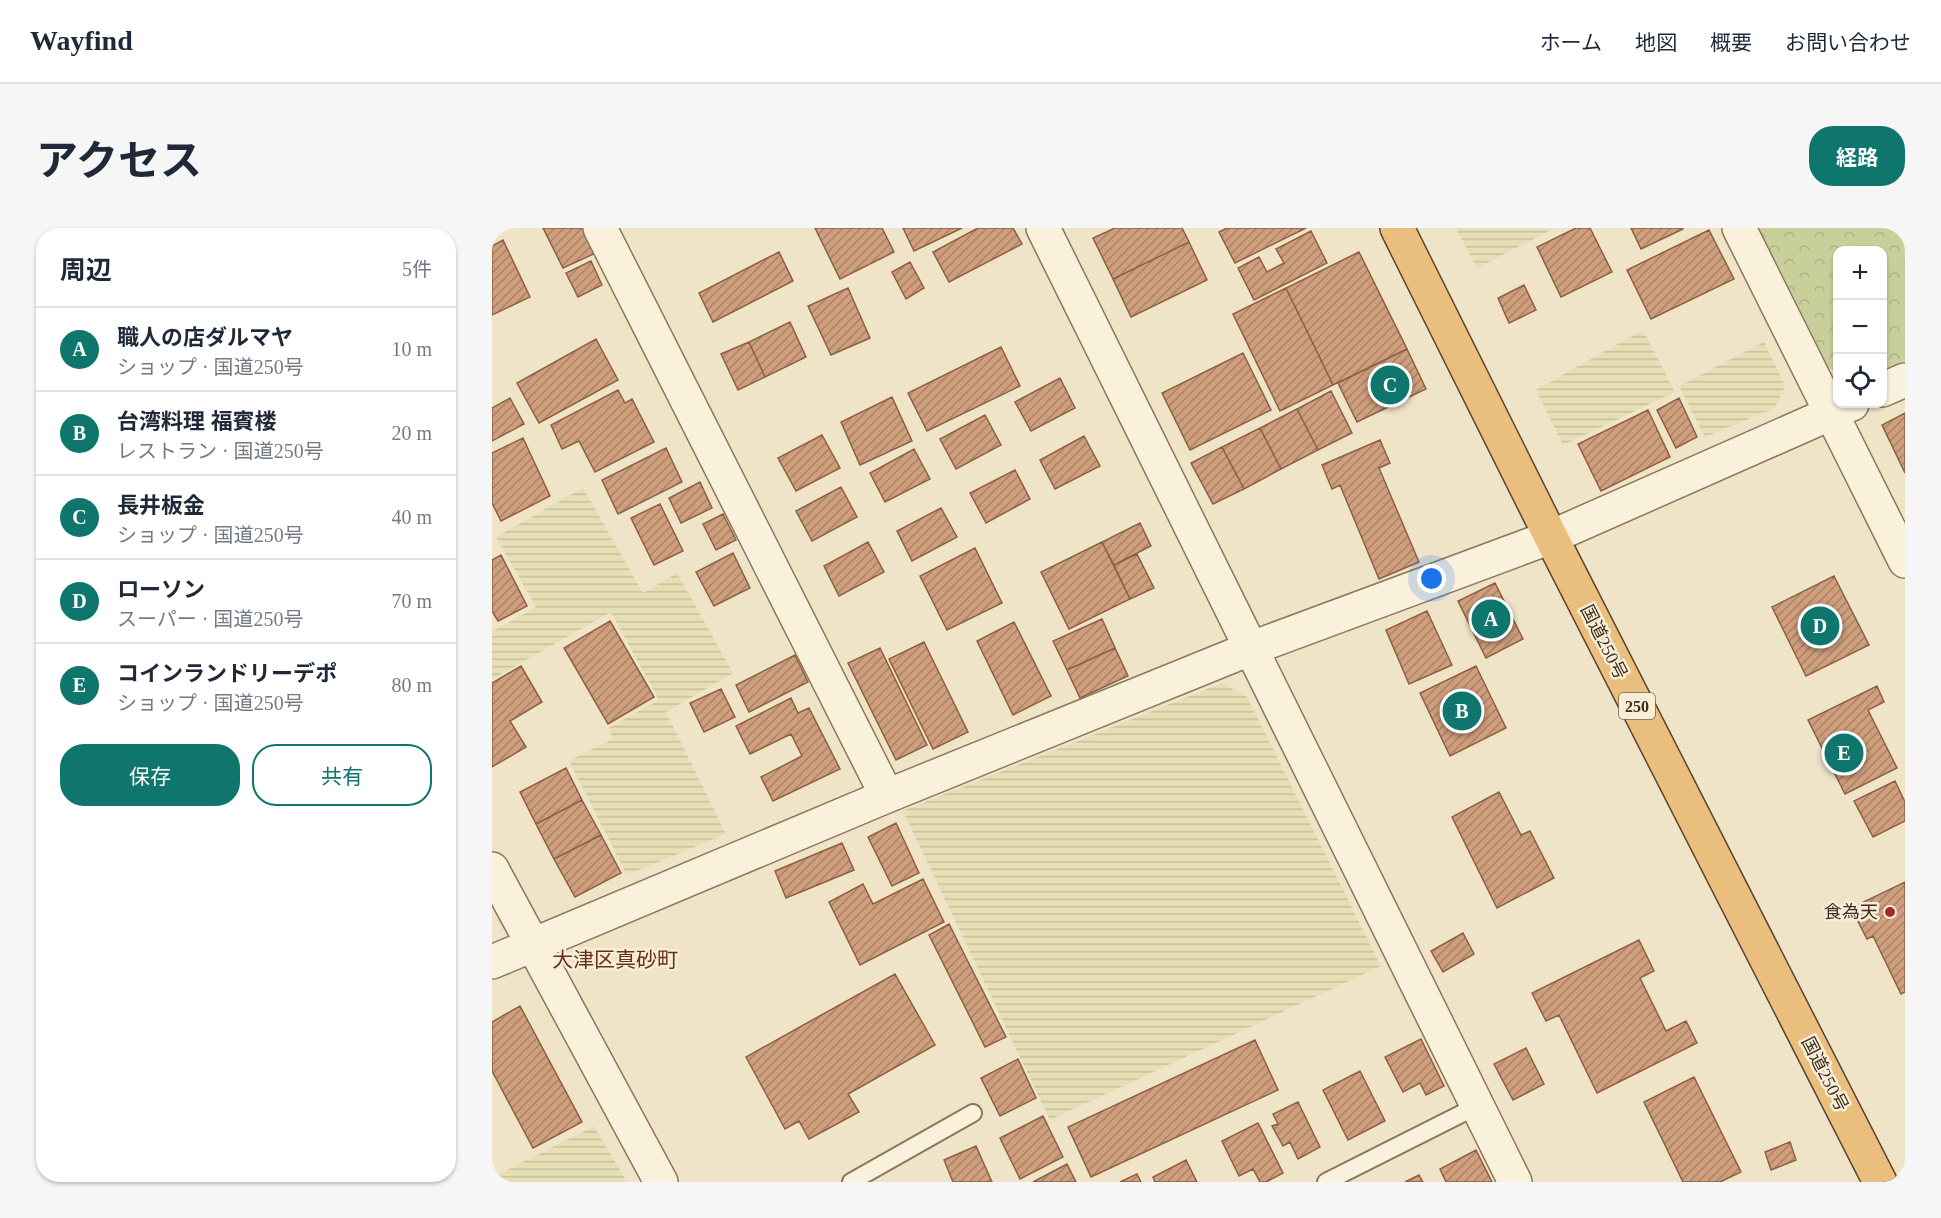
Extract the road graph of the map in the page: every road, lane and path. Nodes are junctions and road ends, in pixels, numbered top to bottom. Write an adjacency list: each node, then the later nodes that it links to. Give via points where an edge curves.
1 (600, 228): 12 (street)
2 (1042, 228): 11 (street)
3 (1397, 228): 9 (highway, 国道250号 / 250)
4 (1739, 228): 7 (street)
5 (1905, 380): 6 (street)
6 (1887, 388)
7 (1833, 392)
8 (1842, 408): 9 (street); 10 (street)
9 (1551, 537): 11 (street); 22 (highway, 国道250号 / 250)
10 (1905, 561)
11 (1251, 648): 12 (street); 16 (street)
12 (887, 796): 14 (street)
13 (492, 868): 14 (street)
14 (534, 945): 15 (street); 18 (street)
15 (492, 962)
16 (1477, 1106): 20 (lane); 21 (street)
17 (973, 1113): 19 (lane)
18 (661, 1182)
19 (850, 1182)
20 (1326, 1182)
21 (1515, 1182)
22 (1880, 1182)

